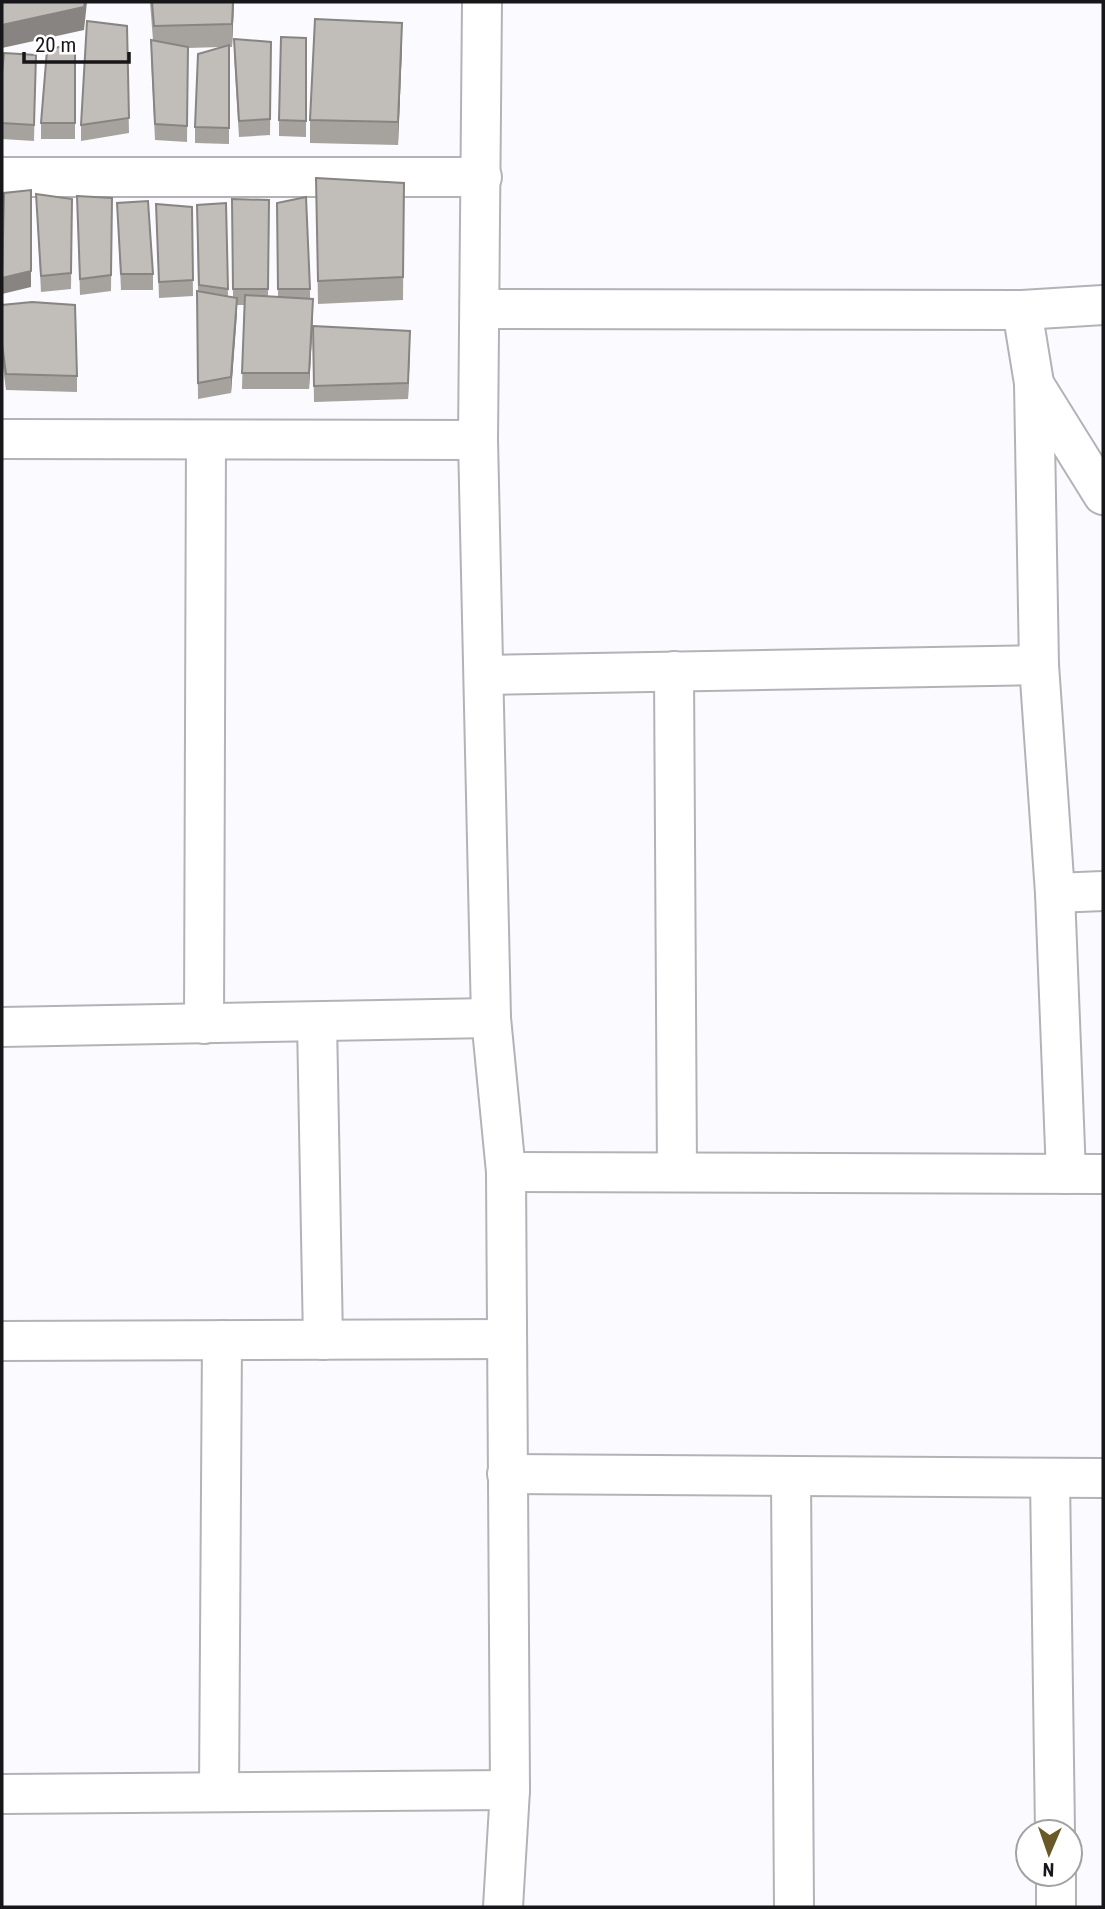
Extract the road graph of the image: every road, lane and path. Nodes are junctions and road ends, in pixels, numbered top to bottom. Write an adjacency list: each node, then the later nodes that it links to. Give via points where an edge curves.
1 (482, 2): 3 (street)
2 (2, 177): 3 (street)
3 (482, 177): 5 (street)
4 (1103, 306): 6 (street)
5 (480, 309): 6 (street); 10 (street)
6 (1022, 310): 7 (street)
7 (1034, 383): 11 (street); 12 (street)
8 (2, 439): 9 (street)
9 (205, 440): 10 (street); 19 (street)
10 (478, 440): 14 (street)
11 (1103, 495)
12 (1039, 665): 13 (street); 16 (street)
13 (674, 671): 14 (street); 22 (street)
14 (485, 675): 17 (street)
15 (1103, 891): 16 (street)
16 (1055, 893): 23 (street)
17 (491, 1018): 18 (street); 21 (street)
18 (317, 1022): 19 (street); 26 (street)
19 (204, 1024): 20 (street)
20 (2, 1027)
21 (506, 1172): 22 (street); 24 (street)
22 (677, 1172): 23 (street)
23 (1085, 1174)
24 (507, 1339): 26 (street); 28 (street)
25 (222, 1340): 26 (street); 27 (street); 33 (street)
26 (323, 1340)
27 (2, 1341)
28 (507, 1474): 29 (street); 32 (street)
29 (791, 1476): 30 (street); 38 (street)
30 (1050, 1478): 31 (street); 35 (street)
31 (1103, 1478)
32 (510, 1790): 33 (street); 37 (street)
33 (219, 1792): 34 (street)
34 (2, 1794)
35 (1055, 1818)
36 (1056, 1888): 39 (street)
37 (503, 1907)
38 (794, 1907)
39 (1056, 1907)

